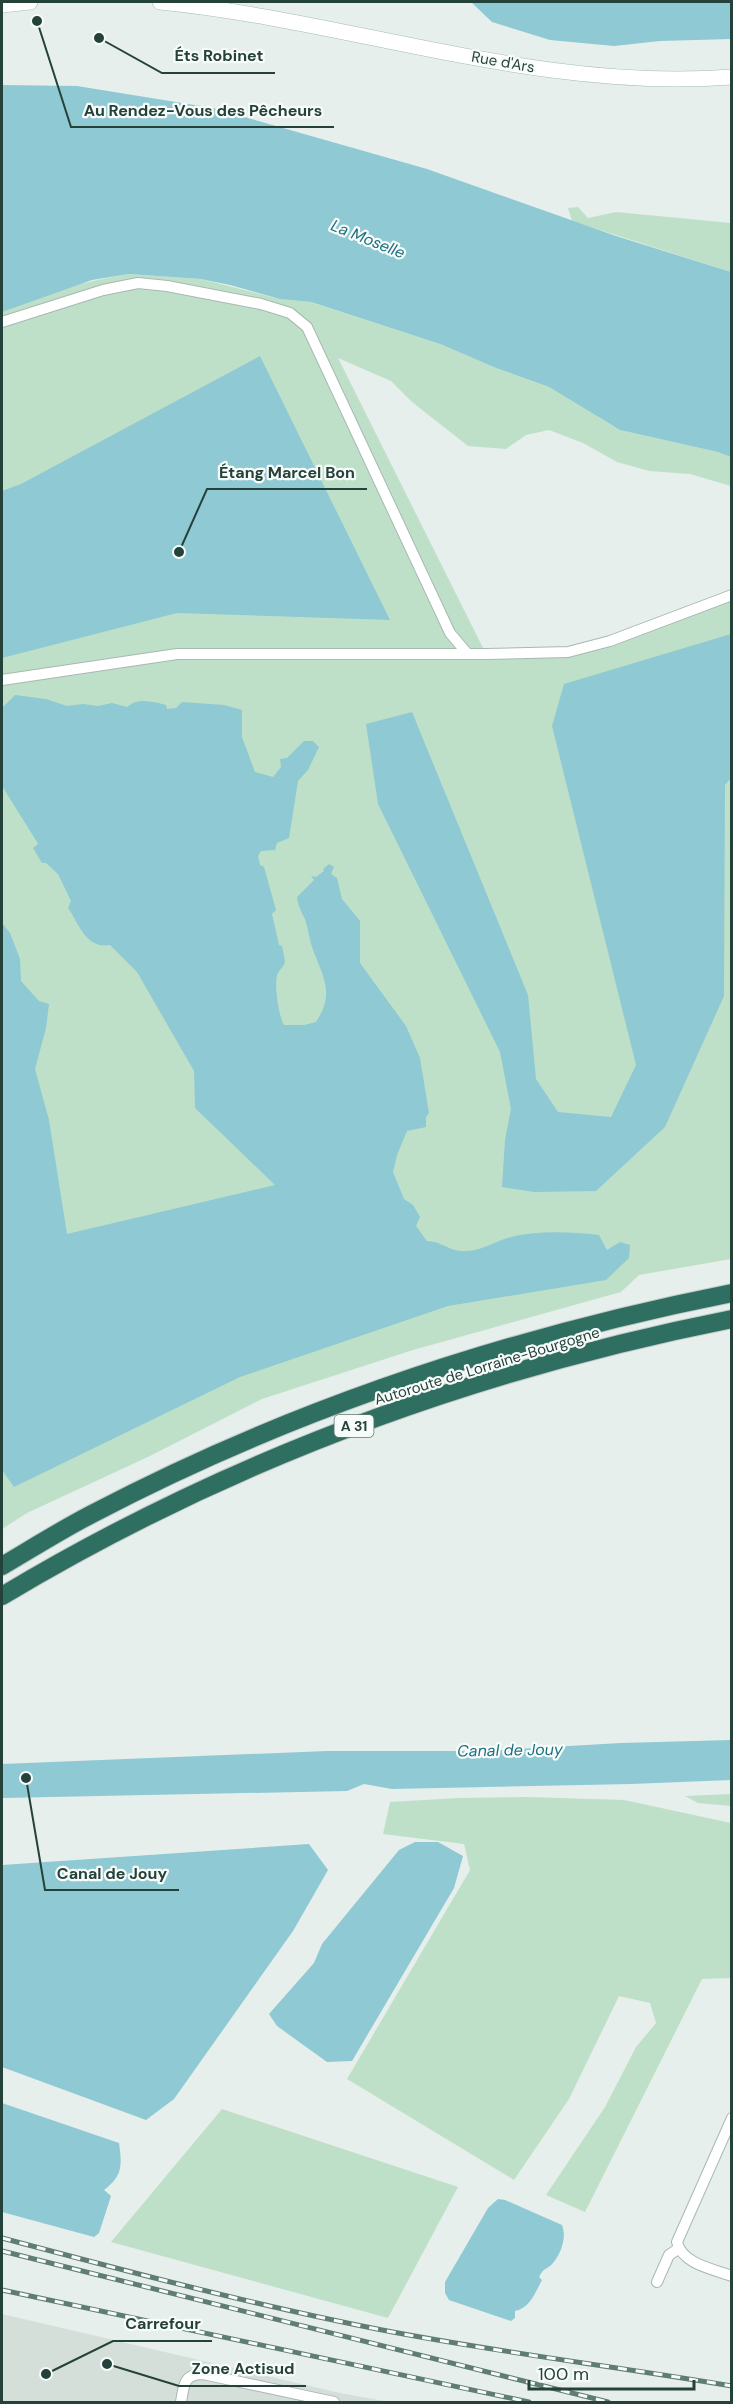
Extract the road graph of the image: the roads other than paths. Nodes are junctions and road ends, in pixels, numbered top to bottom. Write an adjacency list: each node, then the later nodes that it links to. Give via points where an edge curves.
1 (30, 2): 3 (main road)
2 (160, 2): 4 (main road, Rue d'Ars, via 197,5 525,67 604,77)
3 (2, 5)
4 (732, 77)
5 (2, 322): 7 (street, via 138,283 290,312 307,327 450,633)
6 (732, 596): 7 (street, via 610,641 568,652)
7 (466, 652): 8 (street, via 177,654)
8 (2, 680)
9 (732, 1293): 11 (highway, Autoroute de Lorraine-Bourgogne / A 31, via 633,1314 502,1349 318,1411 165,1477 90,1514)
10 (732, 1318): 12 (highway, Autoroute de Lorraine-Bourgogne / A 31, via 513,1374 340,1431 139,1518)
11 (2, 1566)
12 (2, 1596)
13 (732, 2118): 14 (street, via 679,2235)
14 (678, 2249): 15 (street, via 689,2260); 16 (street, via 669,2255)
15 (732, 2276)
16 (657, 2282)
17 (181, 2403): 18 (street, via 186,2379 193,2374)
18 (334, 2403)

